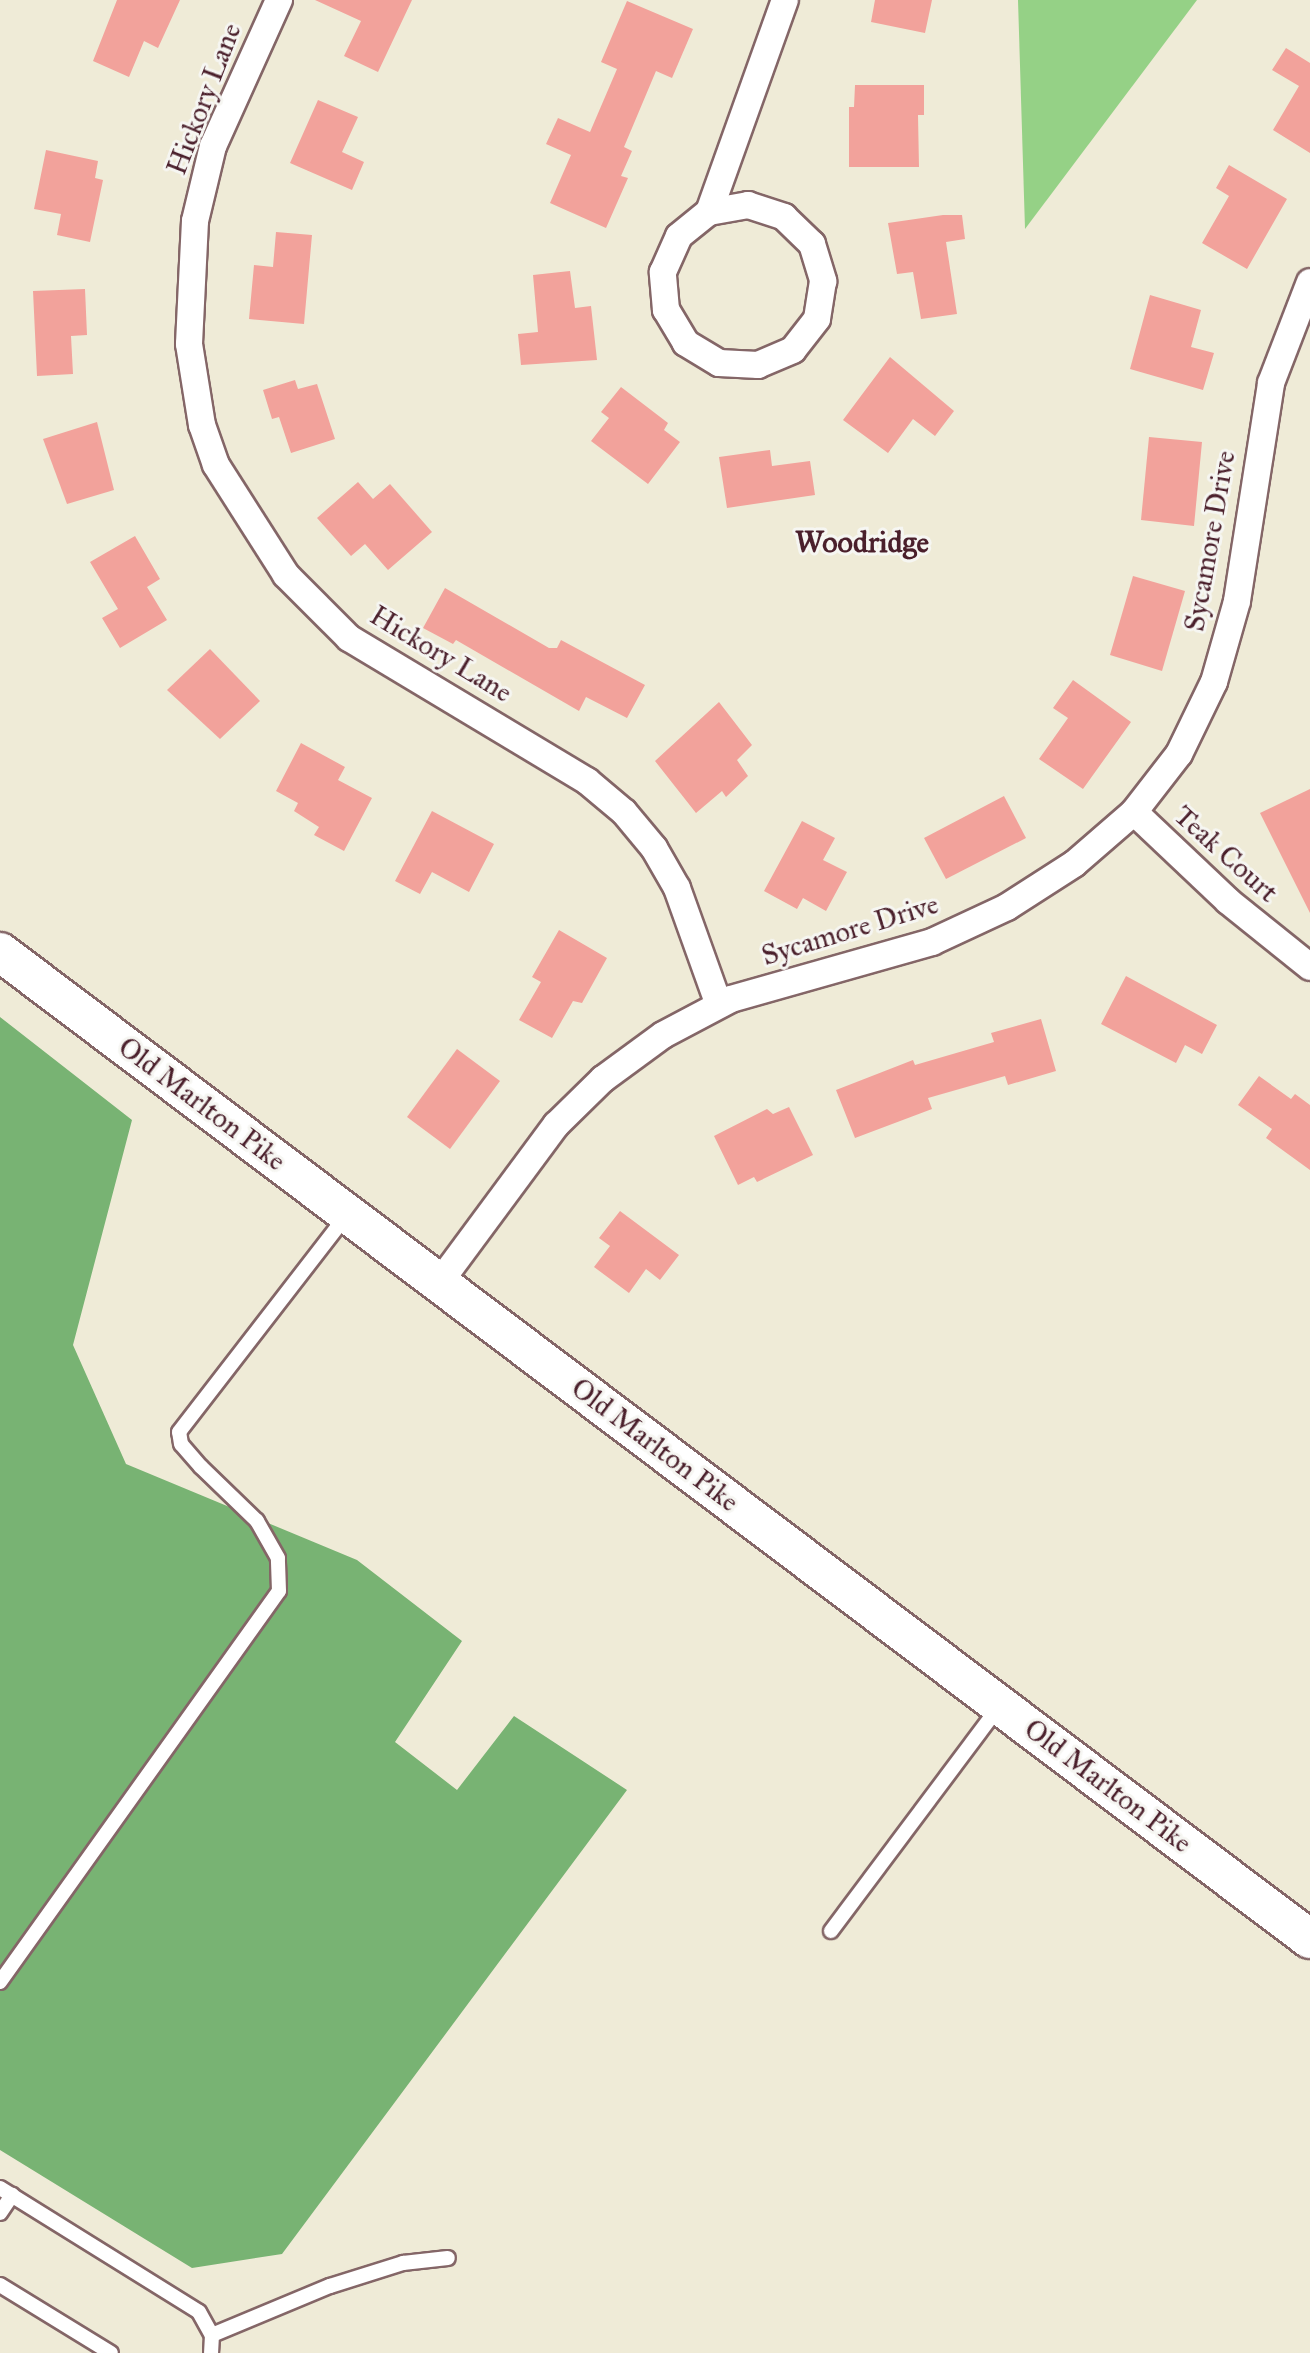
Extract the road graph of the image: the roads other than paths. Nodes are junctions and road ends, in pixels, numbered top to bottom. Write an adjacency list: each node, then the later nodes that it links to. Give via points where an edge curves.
1 (279, 0): 8 (street, Hickory Lane, via 214,146 195,221 189,344 202,425 216,465 286,575 349,638 587,781 624,812 654,848 677,888)
2 (785, 0): 3 (street)
3 (709, 212): 3 (street, via 679,236 663,272 666,310 686,343 719,363 758,365 793,349 817,319 823,281 811,244 784,217 748,205)
4 (1310, 282): 5 (street, Sycamore Drive, via 1271,383 1260,430 1237,601 1214,682 1179,754)
5 (1134, 812): 7 (street, Teak Court, via 1228,901); 8 (street, Sycamore Drive, via 1042,885 932,943)
6 (0, 952): 9 (street, Old Marlton Pike)
7 (1310, 967)
8 (719, 1005): 10 (street, Sycamore Drive, via 663,1035 603,1079 571,1110)
9 (348, 1214): 10 (street, Old Marlton Pike); 14 (lane, via 179,1432 181,1444 201,1467 257,1521 278,1558 279,1591)
10 (439, 1283): 11 (street, Old Marlton Pike)
11 (1001, 1704): 12 (lane); 13 (street, Old Marlton Pike)
12 (831, 1931)
13 (1310, 1938)
14 (0, 1982)
15 (6, 2192): 16 (lane); 19 (lane, via 200,2312)
16 (0, 2213)
17 (448, 2258): 19 (lane, via 403,2263 330,2286)
18 (0, 2285): 20 (lane)
19 (212, 2335): 21 (lane)
20 (111, 2353)
21 (211, 2353)

